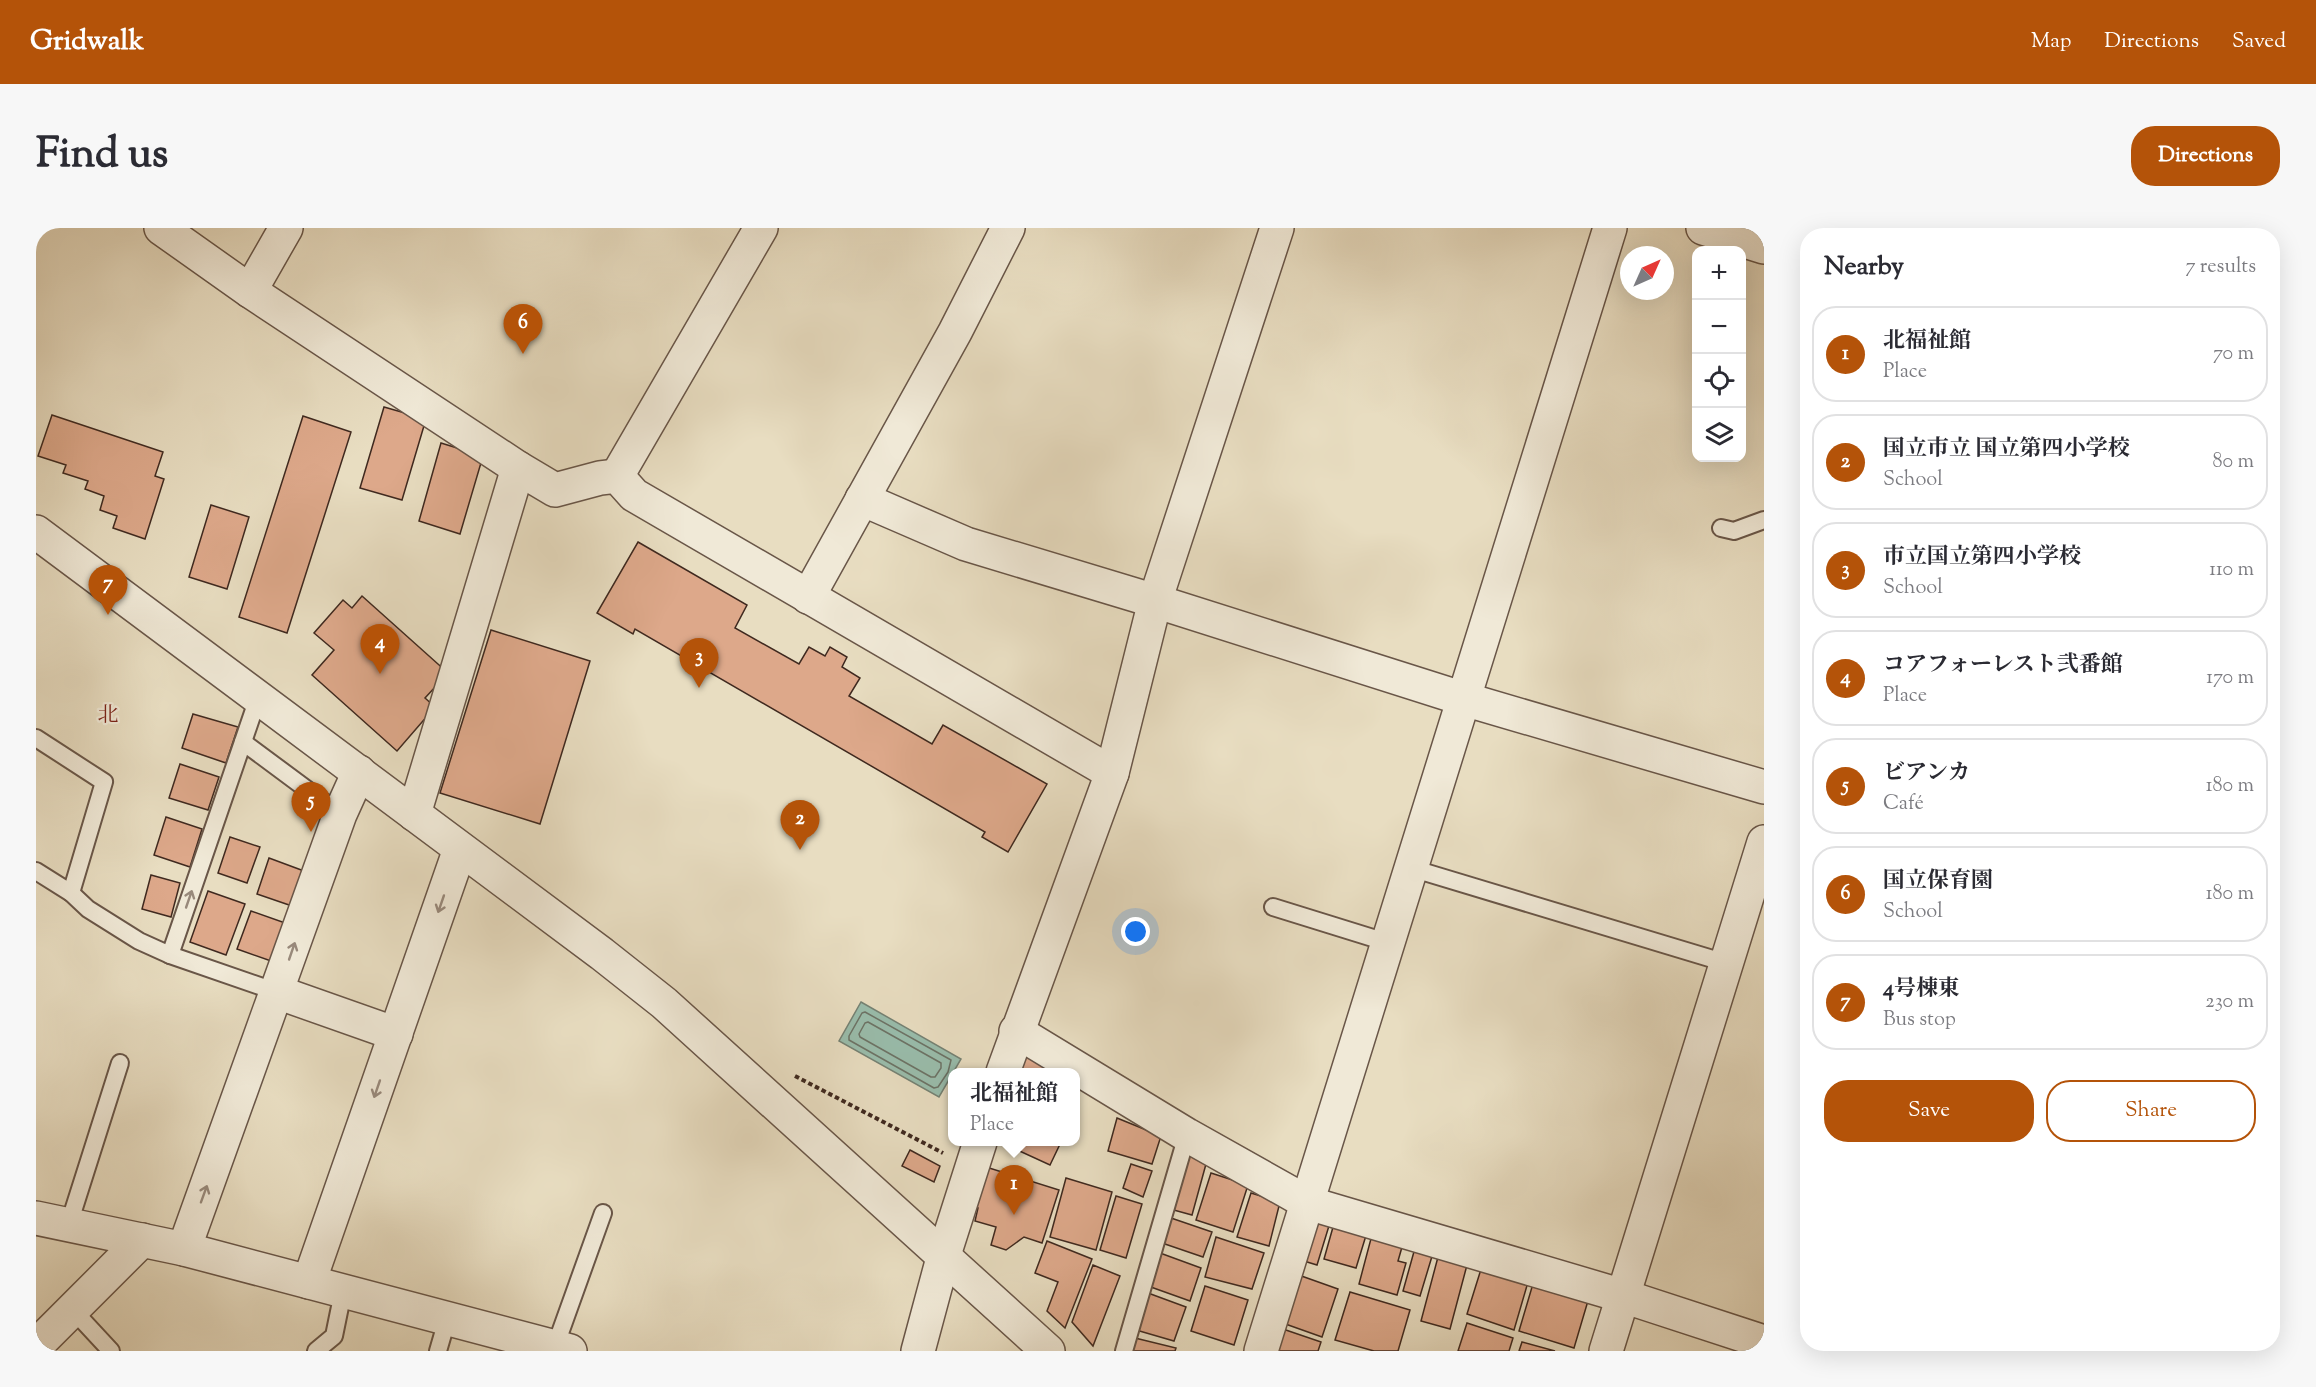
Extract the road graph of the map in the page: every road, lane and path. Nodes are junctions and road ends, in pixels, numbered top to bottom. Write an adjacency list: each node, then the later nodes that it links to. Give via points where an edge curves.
1 (161, 228): 9 (street)
2 (286, 228): 9 (street)
3 (761, 228): 11 (street)
4 (1008, 228): 12 (street)
5 (1277, 228): 17 (street)
6 (1610, 228): 19 (street)
7 (1703, 228): 8 (street)
8 (1764, 247)
9 (250, 291): 10 (street)
10 (518, 468): 11 (street, via 555,490); 26 (street)
11 (617, 476): 16 (street, via 634,495)
12 (862, 499): 16 (street); 17 (street, via 966,544)
13 (1764, 520): 14 (lane, via 1734,531)
14 (1721, 528)
15 (36, 532): 18 (street)
16 (808, 597): 23 (street)
17 (1155, 601): 19 (street); 23 (street)
18 (258, 698): 21 (lane); 22 (street)
19 (1464, 699): 24 (street); 29 (street)
20 (36, 738): 31 (lane, via 104,782)
21 (243, 742): 25 (lane); 34 (lane, one-way to 21)
22 (359, 772): 25 (street); 26 (street)
23 (1112, 773): 37 (street)
24 (1764, 787)
25 (340, 814): 36 (street, one-way to 25)
26 (414, 814): 28 (street)
27 (1764, 842): 35 (street)
28 (460, 849): 38 (street, one-way to 38); 54 (street, via 664,1003)
29 (1411, 868): 33 (street); 35 (lane)
30 (36, 871): 31 (lane)
31 (71, 893): 34 (lane, via 88,909 139,941)
32 (1273, 907): 33 (lane)
33 (1389, 943): 48 (street)
34 (170, 955): 36 (lane)
35 (1726, 963): 57 (street)
36 (277, 992): 38 (street); 53 (street, one-way to 36)
37 (1016, 1031): 40 (street); 41 (street)
38 (396, 1034): 55 (street, one-way to 55)
39 (120, 1063): 51 (lane)
40 (1004, 1068)
41 (1076, 1068)
42 (1080, 1070): 44 (street)
43 (789, 1072): 45 (path)
44 (1186, 1135): 48 (street); 68 (lane)
45 (948, 1143)
46 (956, 1146): 47 (path)
47 (976, 1155): 54 (street)
48 (1308, 1203): 57 (street); 69 (street)
49 (603, 1213): 62 (lane)
50 (36, 1218): 51 (street)
51 (68, 1227): 52 (street)
52 (142, 1240): 53 (street); 58 (street)
53 (184, 1249): 55 (street)
54 (943, 1258): 66 (street); 67 (street)
55 (309, 1282): 56 (street)
56 (343, 1292): 59 (street); 64 (lane, via 334,1336)
57 (1623, 1296): 60 (street); 70 (street)
58 (73, 1310): 61 (street); 63 (lane)
59 (447, 1320): 62 (street); 65 (lane)
60 (1764, 1342)
61 (36, 1346)
62 (563, 1349)
63 (111, 1351)
64 (316, 1351)
65 (438, 1351)
66 (918, 1351)
67 (1048, 1351)
68 (1124, 1351)
69 (1261, 1351)
70 (1606, 1351)

